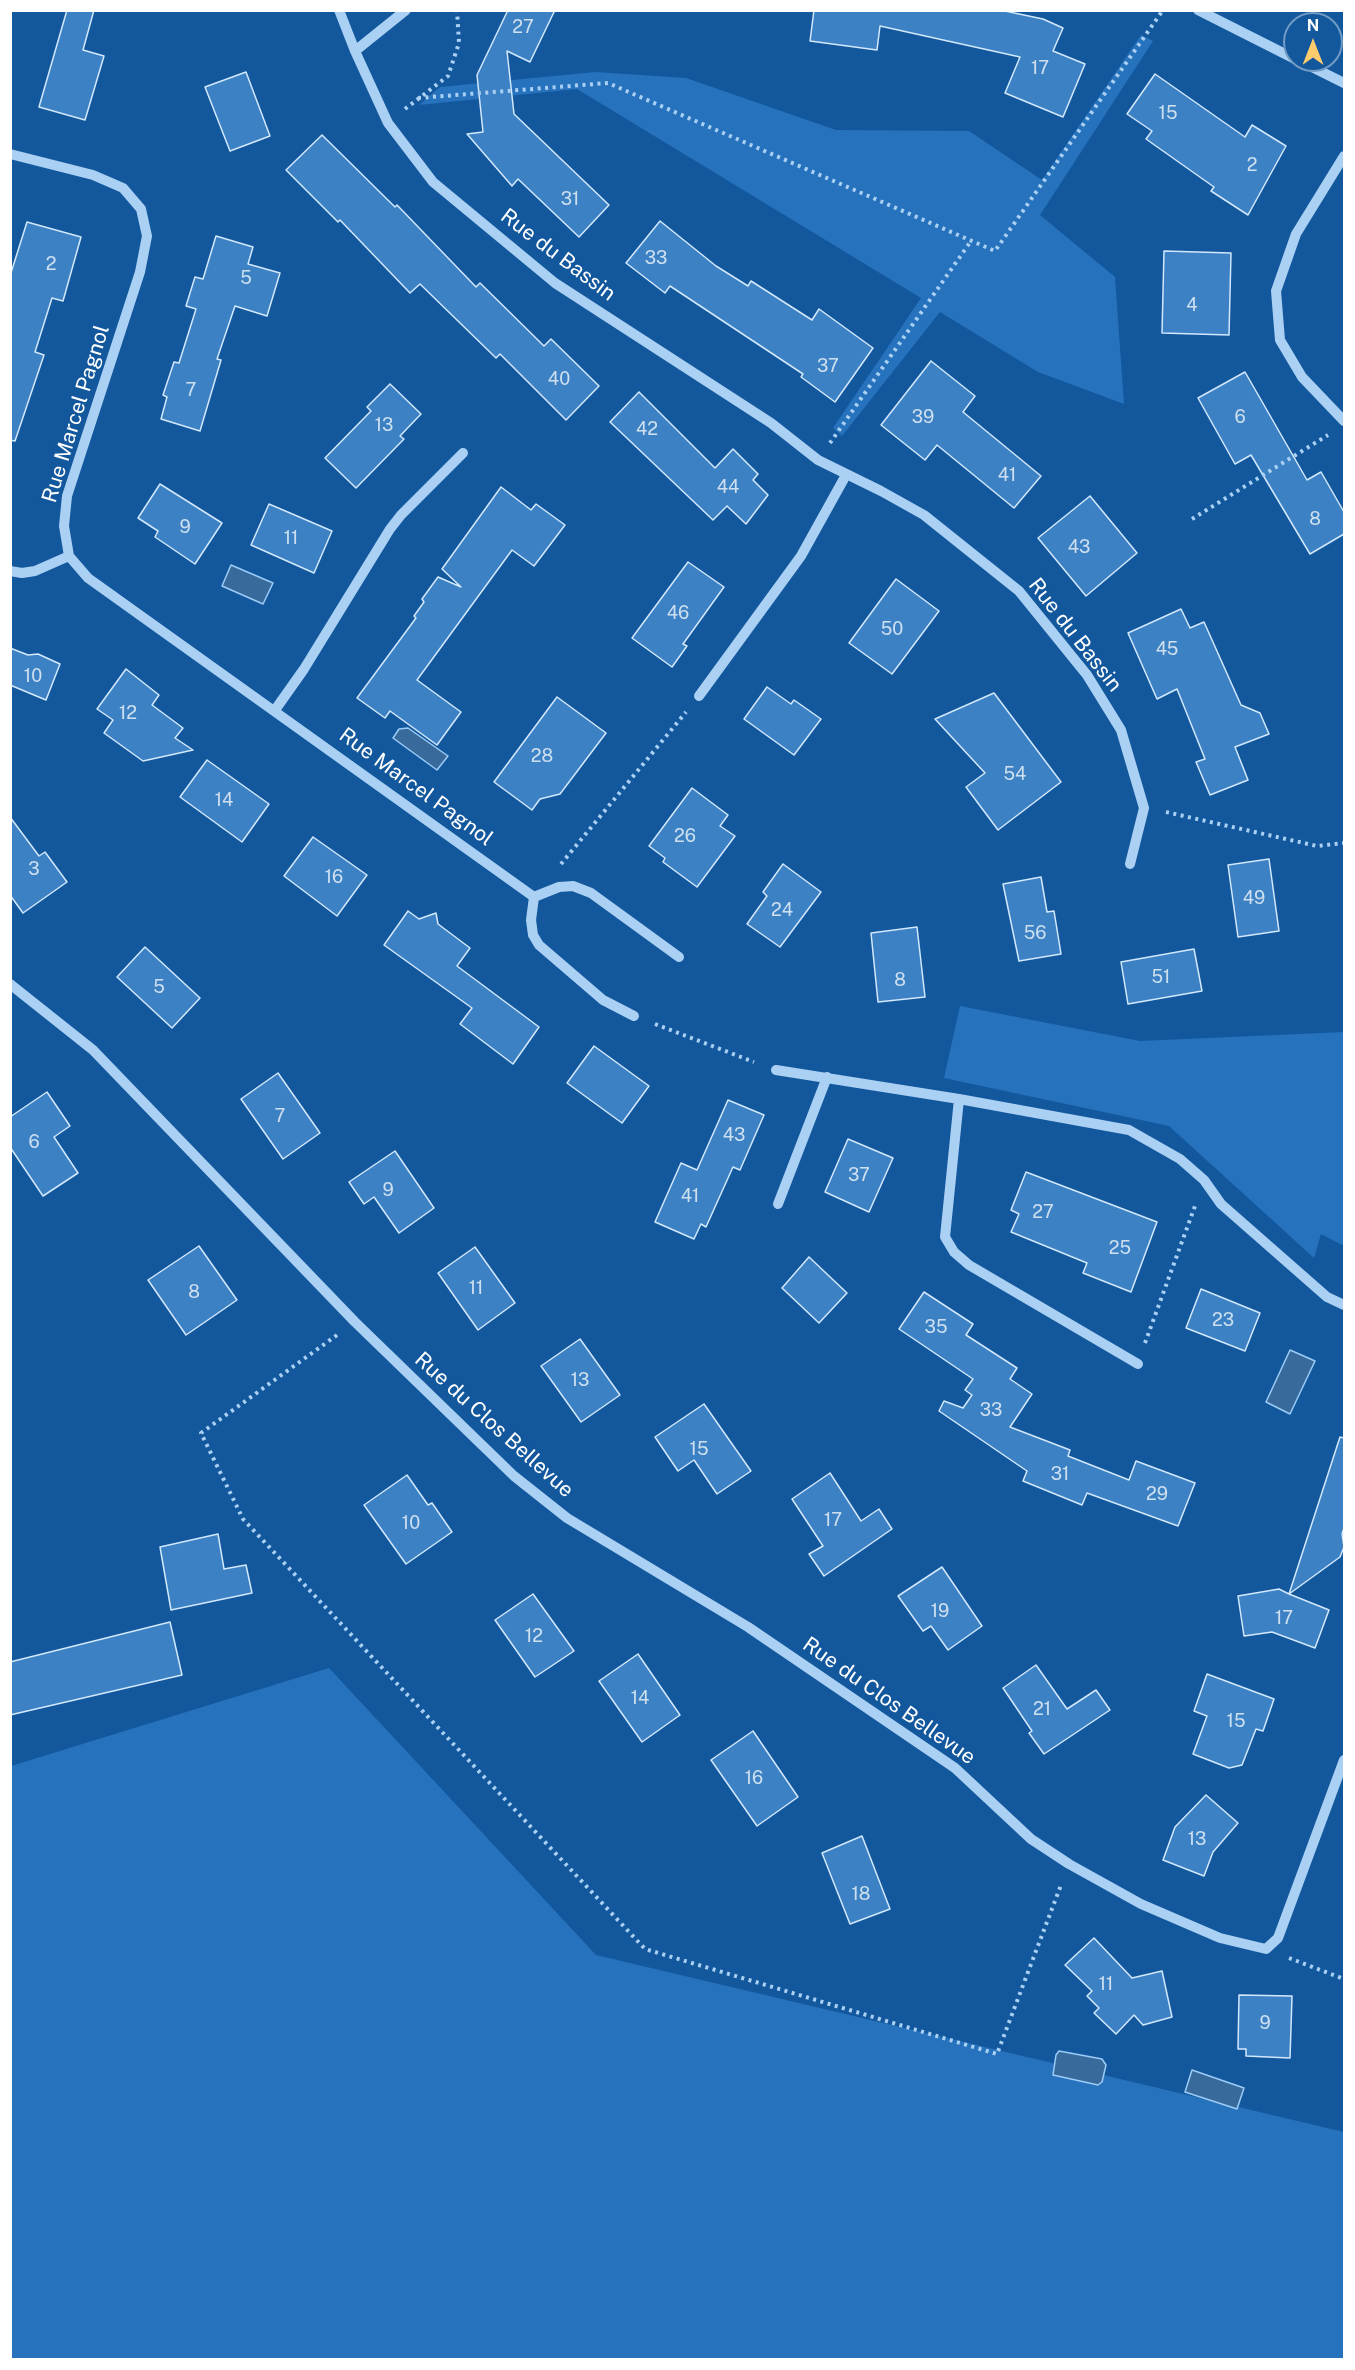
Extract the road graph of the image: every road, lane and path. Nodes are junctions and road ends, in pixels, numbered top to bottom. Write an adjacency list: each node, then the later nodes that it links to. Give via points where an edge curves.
1 (339, 10): 6 (street, Rue du Bassin)
2 (406, 10): 6 (street)
3 (458, 10): 10 (path, via 459,43 448,76)
4 (1163, 10): 14 (path, via 995,251)
5 (1198, 10): 7 (street)
6 (355, 51): 11 (street, Rue du Bassin)
7 (1283, 52)
8 (1322, 72): 9 (street)
9 (1344, 83)
10 (418, 98): 11 (path); 14 (path, via 608,83)
11 (387, 123): 18 (street, Rue du Bassin, via 433,182 555,283 771,423)
12 (10, 154): 21 (street, Rue Marcel Pagnol, via 93,175 123,188 141,209 147,236 140,272 67,496 64,525)
13 (1344, 156): 15 (street, via 1296,234 1276,291 1280,340 1302,377)
14 (970, 241): 18 (path)
15 (1344, 421)
16 (1334, 432): 20 (path)
17 (463, 453): 24 (street, via 390,529)
18 (818, 460): 19 (street, Rue du Bassin)
19 (846, 475): 23 (street, via 801,556); 25 (street, Rue du Bassin, via 924,515 1019,591 1087,675 1121,730)
20 (1192, 519)
21 (69, 556): 22 (street, via 35,571); 24 (street, Rue Marcel Pagnol, via 88,578)
22 (10, 571)
23 (699, 696): 28 (path)
24 (275, 710): 28 (street, Rue Marcel Pagnol)
25 (1144, 808): 26 (path, via 1317,846); 27 (street)
26 (1344, 843)
27 (1130, 864)
28 (534, 897): 29 (street, via 573,886 591,893); 31 (street, via 531,920 539,945 603,1000)
29 (679, 957)
30 (10, 984): 38 (street, Rue du Clos Bellevue, via 93,1050)
31 (634, 1016): 32 (path)
32 (776, 1070): 33 (street)
33 (827, 1077): 34 (street); 36 (street)
34 (959, 1099): 35 (street, via 1129,1130 1180,1159); 39 (street, via 945,1237 954,1252 969,1265)
35 (1204, 1180): 37 (street, via 1230,1211 1327,1297); 39 (path)
36 (778, 1204)
37 (1344, 1305)
38 (355, 1322): 41 (street, Rue du Clos Bellevue, via 514,1476 567,1518 748,1628 955,1768 1031,1839); 41 (path, via 201,1433 243,1519 645,1949 997,2054)
39 (1138, 1364)
40 (1344, 1760): 42 (street, via 1278,1938)
41 (1069, 1864): 42 (street, Rue du Clos Bellevue, via 1141,1904 1220,1938)
42 (1266, 1949): 43 (path)
43 (1344, 1979)

